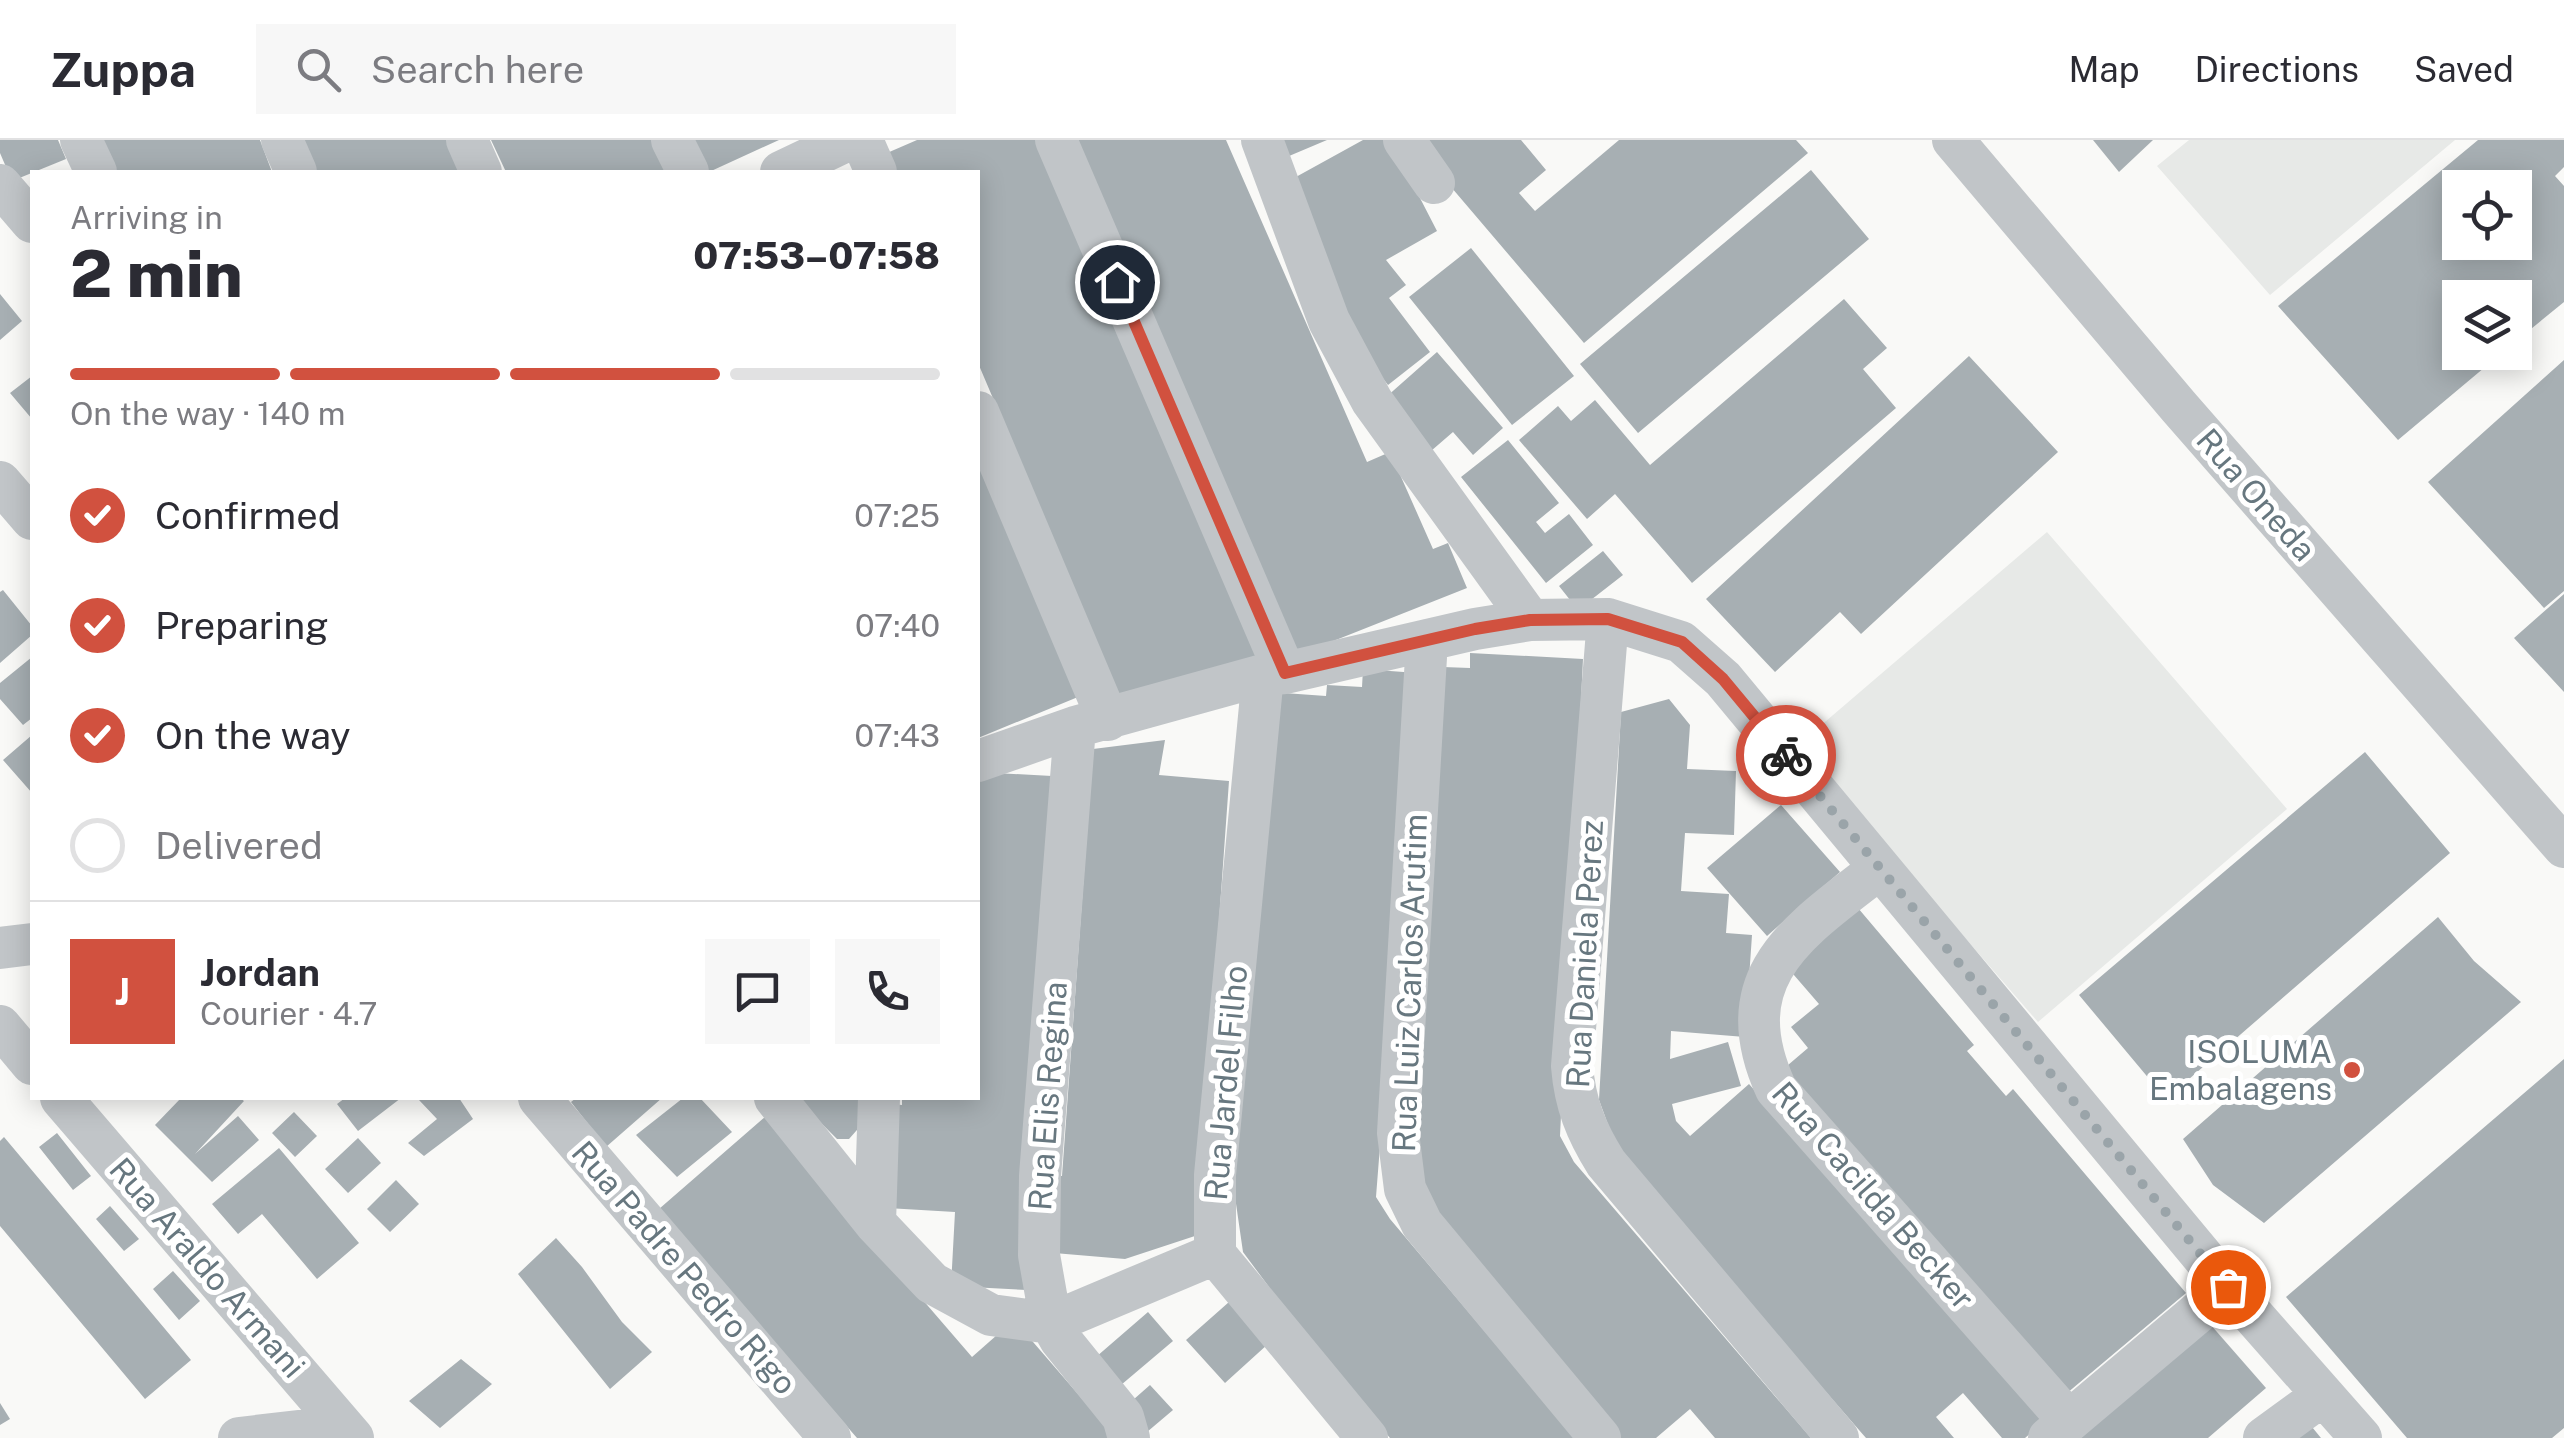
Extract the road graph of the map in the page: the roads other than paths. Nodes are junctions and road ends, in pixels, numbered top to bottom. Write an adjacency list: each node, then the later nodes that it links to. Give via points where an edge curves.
1 (81, 140): 11 (street)
2 (282, 140): 12 (street)
3 (467, 140): 13 (street)
4 (672, 140): 14 (street)
5 (848, 140): 15 (street)
6 (862, 140): 16 (street)
7 (1056, 140): 26 (street)
8 (1262, 140): 24 (street, via 1329,321 1372,401)
9 (1404, 140): 17 (street)
10 (1952, 140): 29 (street, Rua Oneda)
11 (95, 170)
12 (295, 170)
13 (480, 170)
14 (687, 170)
15 (785, 170)
16 (875, 170)
17 (1434, 183)
18 (0, 186): 19 (street)
19 (30, 220)
20 (980, 417): 27 (street)
21 (0, 482): 22 (street)
22 (30, 517)
23 (1608, 619): 24 (street); 30 (street, via 1682,642 1723,679); 51 (street, Rua Daniela Perez, via 1574,1094 1584,1128 1606,1163)
24 (1530, 620): 25 (street)
25 (1427, 640): 26 (street); 50 (street, Rua Luiz Carlos Arutim, via 1398,1133 1405,1190 1422,1224)
26 (1274, 674): 27 (street); 40 (street, Rua Jardel Filho, via 1215,1175)
27 (1092, 724): 28 (street); 42 (street, Rua Elis Regina, via 1040,1176 1040,1254)
28 (980, 759)
29 (2564, 847)
30 (1880, 868): 41 (street); 44 (street, Rua Cacilda Becker, via 1795,934 1769,970 1759,1014 1761,1055 1776,1089)
31 (30, 944): 32 (street)
32 (0, 948)
33 (0, 1026): 34 (street)
34 (30, 1062)
35 (63, 1100): 45 (street, Rua Araldo Armani)
36 (541, 1100): 47 (street, Rua Padre Pedro Rigo)
37 (776, 1100): 39 (street)
38 (879, 1100): 39 (street)
39 (875, 1224): 42 (street, via 951,1295 992,1315)
40 (1215, 1254): 42 (street); 49 (street)
41 (2228, 1287): 43 (street); 44 (street)
42 (1051, 1323): 48 (street, Rua Elis Regina, via 1123,1417)
43 (2322, 1394): 52 (street); 53 (street)
44 (2059, 1429)
45 (348, 1432): 46 (street)
46 (238, 1438)
47 (830, 1438)
48 (1130, 1438)
49 (1367, 1438)
50 (1600, 1438)
51 (1838, 1438)
52 (2264, 1438)
53 (2360, 1438)

